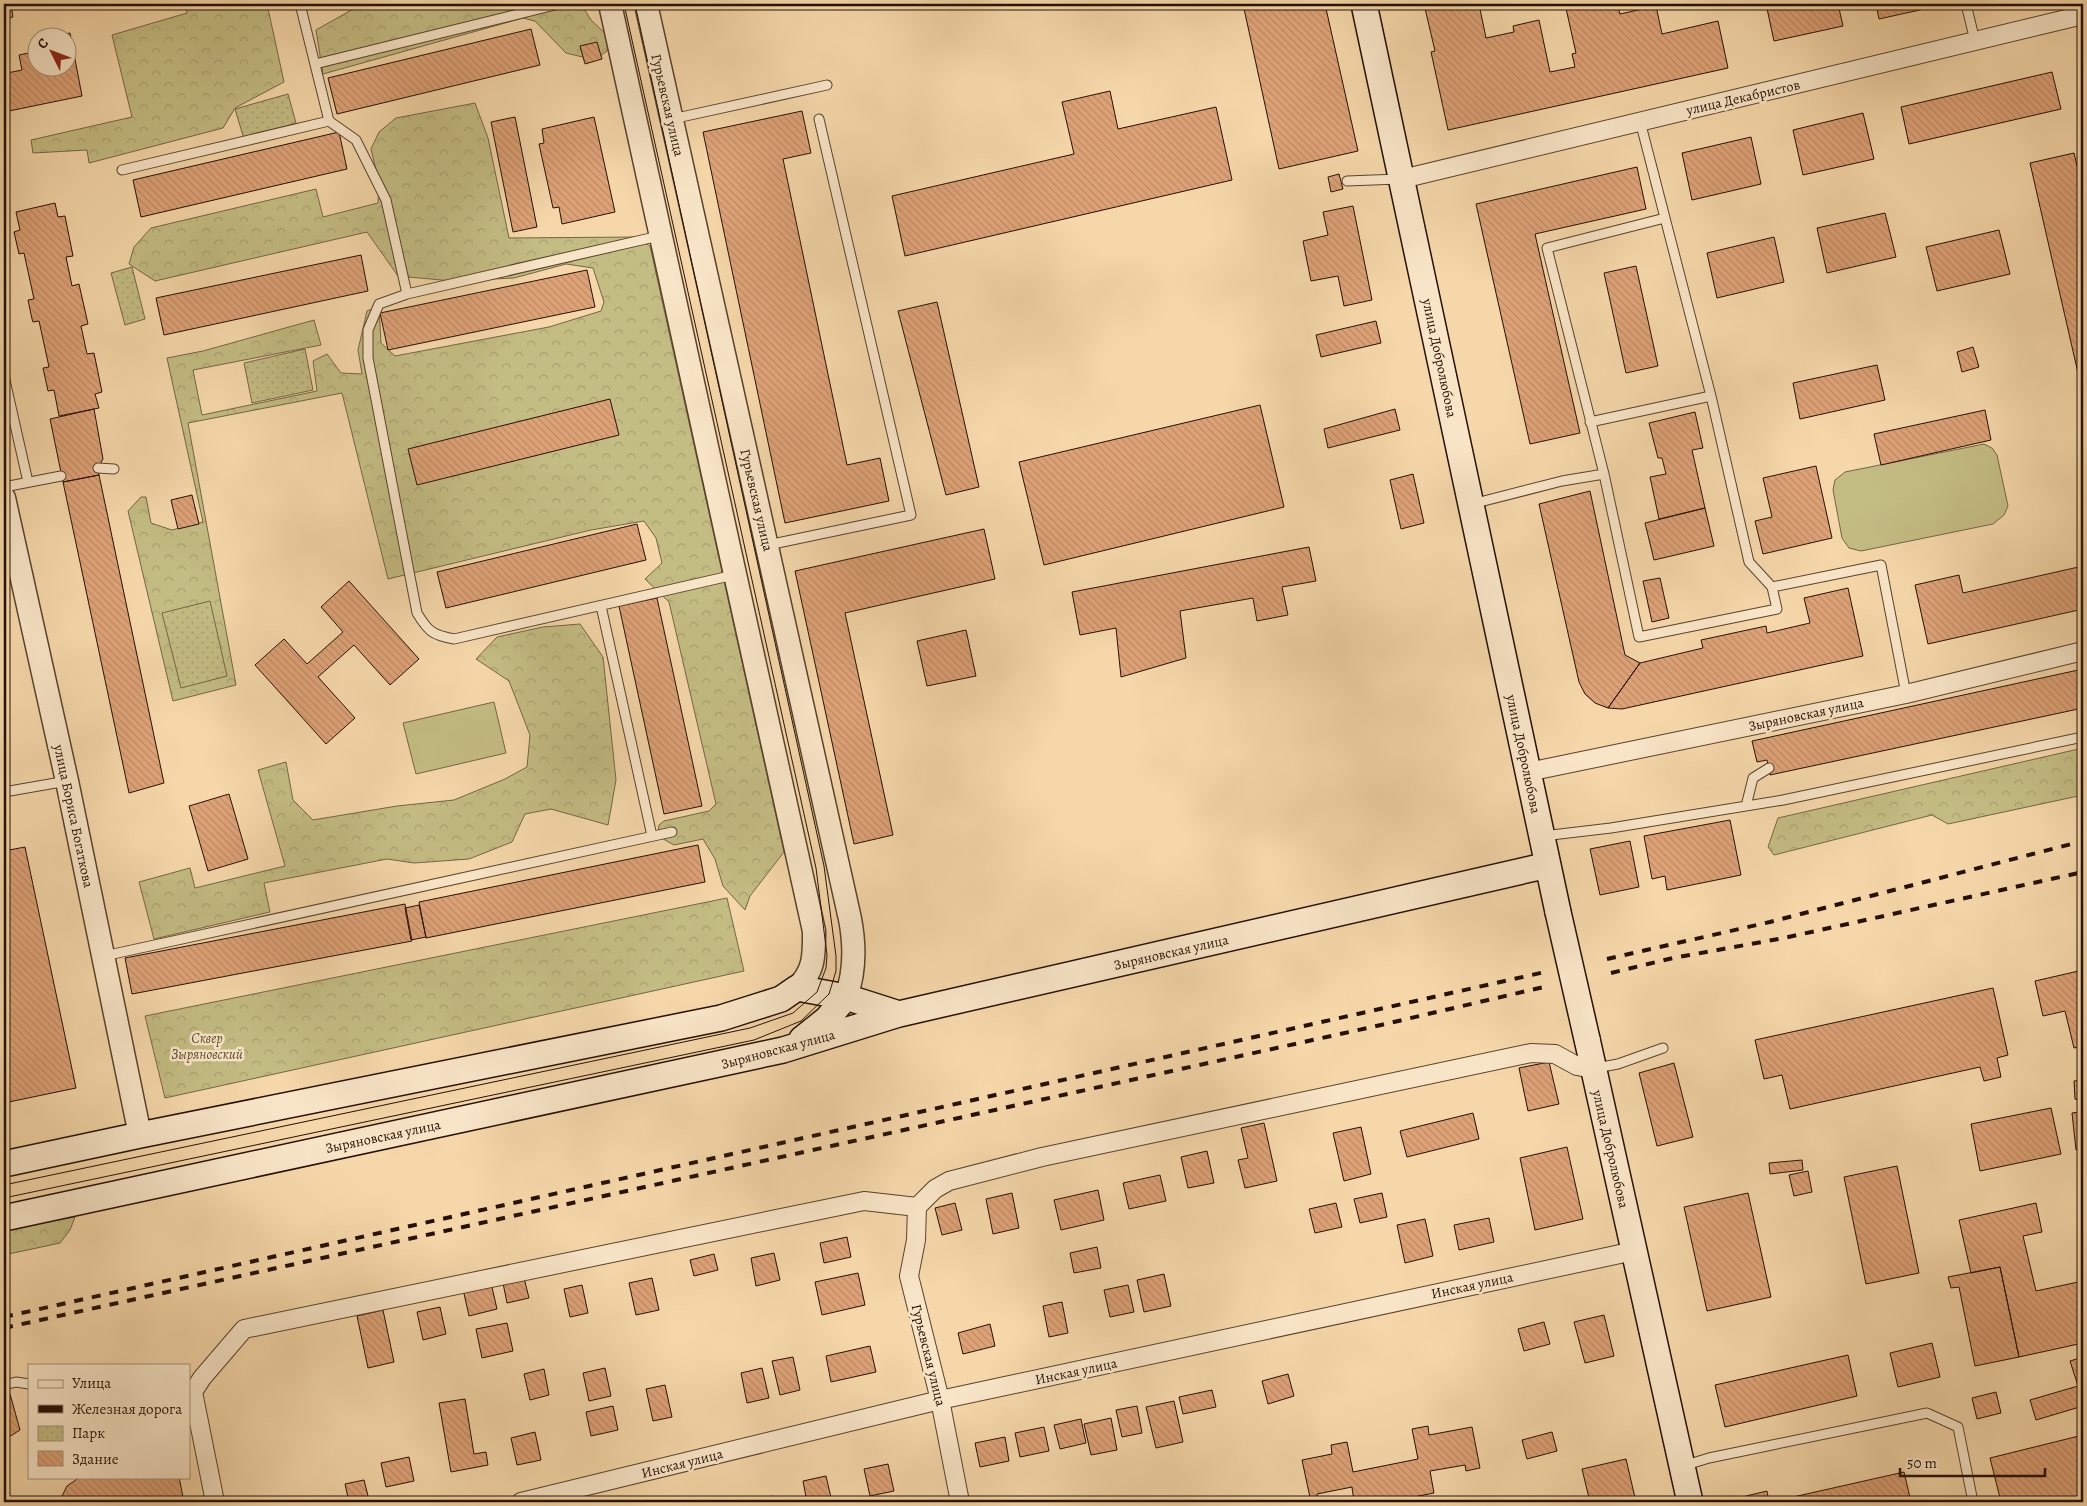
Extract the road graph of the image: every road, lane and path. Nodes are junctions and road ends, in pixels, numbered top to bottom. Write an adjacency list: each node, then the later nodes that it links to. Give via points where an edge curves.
1 (300, 4): 9 (lane)
2 (559, 4): 9 (lane)
3 (610, 4): 19 (street)
4 (646, 4): 11 (street, Гурьевская улица)
5 (1364, 4): 16 (main road, улица Добролюбова)
6 (1966, 4): 8 (lane)
7 (2083, 17): 8 (street, улица Декабристов)
8 (1975, 41): 14 (street, улица Декабристов)
9 (315, 64): 13 (lane)
10 (827, 85): 11 (lane)
11 (672, 119): 32 (street, Гурьевская улица)
12 (819, 119): 32 (lane, via 911,515)
13 (329, 121): 15 (lane); 20 (lane, via 356,140 386,200)
14 (1640, 121): 16 (street, улица Декабристов); 18 (lane)
15 (122, 170)
16 (1402, 179): 17 (lane); 31 (main road, улица Добролюбова)
17 (1347, 181)
18 (1665, 218): 22 (lane); 23 (lane, via 1546,248)
19 (659, 236): 20 (lane); 33 (street)
20 (407, 294): 35 (lane, via 379,304 368,330 368,358 417,613 428,630 454,639)
21 (4, 376): 28 (lane)
22 (1711, 396): 23 (lane); 34 (lane, via 1749,562)
23 (1590, 422): 26 (lane)
24 (98, 468): 25 (lane)
25 (114, 470)
26 (1604, 474): 31 (lane, via 1562,480); 34 (lane, via 1639,636 1777,609)
27 (61, 476): 28 (lane)
28 (28, 482): 29 (lane)
29 (4, 487)
30 (4, 498): 41 (street, улица Бориса Богаткова)
31 (1471, 504): 40 (main road, улица Добролюбова)
32 (767, 545): 50 (street, Гурьевская улица, via 851,926 853,969)
33 (736, 575): 35 (lane); 49 (street, via 814,931 812,965 807,978)
34 (1772, 587): 37 (lane, via 1881,565)
35 (601, 606): 45 (lane)
36 (2083, 651): 37 (street, Зыряновская улица)
37 (1906, 694): 40 (street, Зыряновская улица)
38 (2083, 737): 43 (lane)
39 (1769, 768): 43 (lane, via 1753,778)
40 (1528, 772): 46 (main road, улица Добролюбова)
41 (67, 781): 42 (lane); 48 (street, улица Бориса Богаткова)
42 (4, 792)
43 (1746, 806): 46 (lane)
44 (672, 832): 45 (lane)
45 (652, 836): 48 (lane)
46 (1542, 836): 47 (main road, улица Добролюбова)
47 (1548, 865): 51 (main road, Зыряновская улица); 54 (main road, улица Добролюбова, bridge)
48 (104, 956): 55 (street, улица Бориса Богаткова)
49 (797, 988): 50 (main road); 55 (main road, via 781,999 721,1018)
50 (846, 997): 51 (main road); 53 (main road, via 827,1019)
51 (899, 1014): 53 (main road, Зыряновская улица)
52 (1663, 1048): 54 (lane)
53 (783, 1050): 58 (main road, Зыряновская улица)
54 (1593, 1069): 57 (street, via 1577,1066 1555,1054 1531,1053 1042,1156 948,1181); 59 (main road, улица Добролюбова)
55 (140, 1135): 56 (main road)
56 (4, 1164)
57 (917, 1207): 62 (street, via 864,1201 244,1329); 63 (street, Гурьевская улица, via 916,1240 909,1276)
58 (4, 1218)
59 (1634, 1251): 63 (street, Инская улица); 64 (main road, улица Добролюбова)
60 (28, 1384): 61 (lane)
61 (4, 1385)
62 (191, 1392): 65 (street)
63 (940, 1400): 66 (street, Инская улица); 67 (street, Гурьевская улица)
64 (1682, 1466): 68 (main road, улица Добролюбова); 69 (lane, via 1927,1413 1958,1427)
65 (215, 1502)
66 (522, 1502)
67 (960, 1502)
68 (1690, 1502)
69 (1973, 1502)

